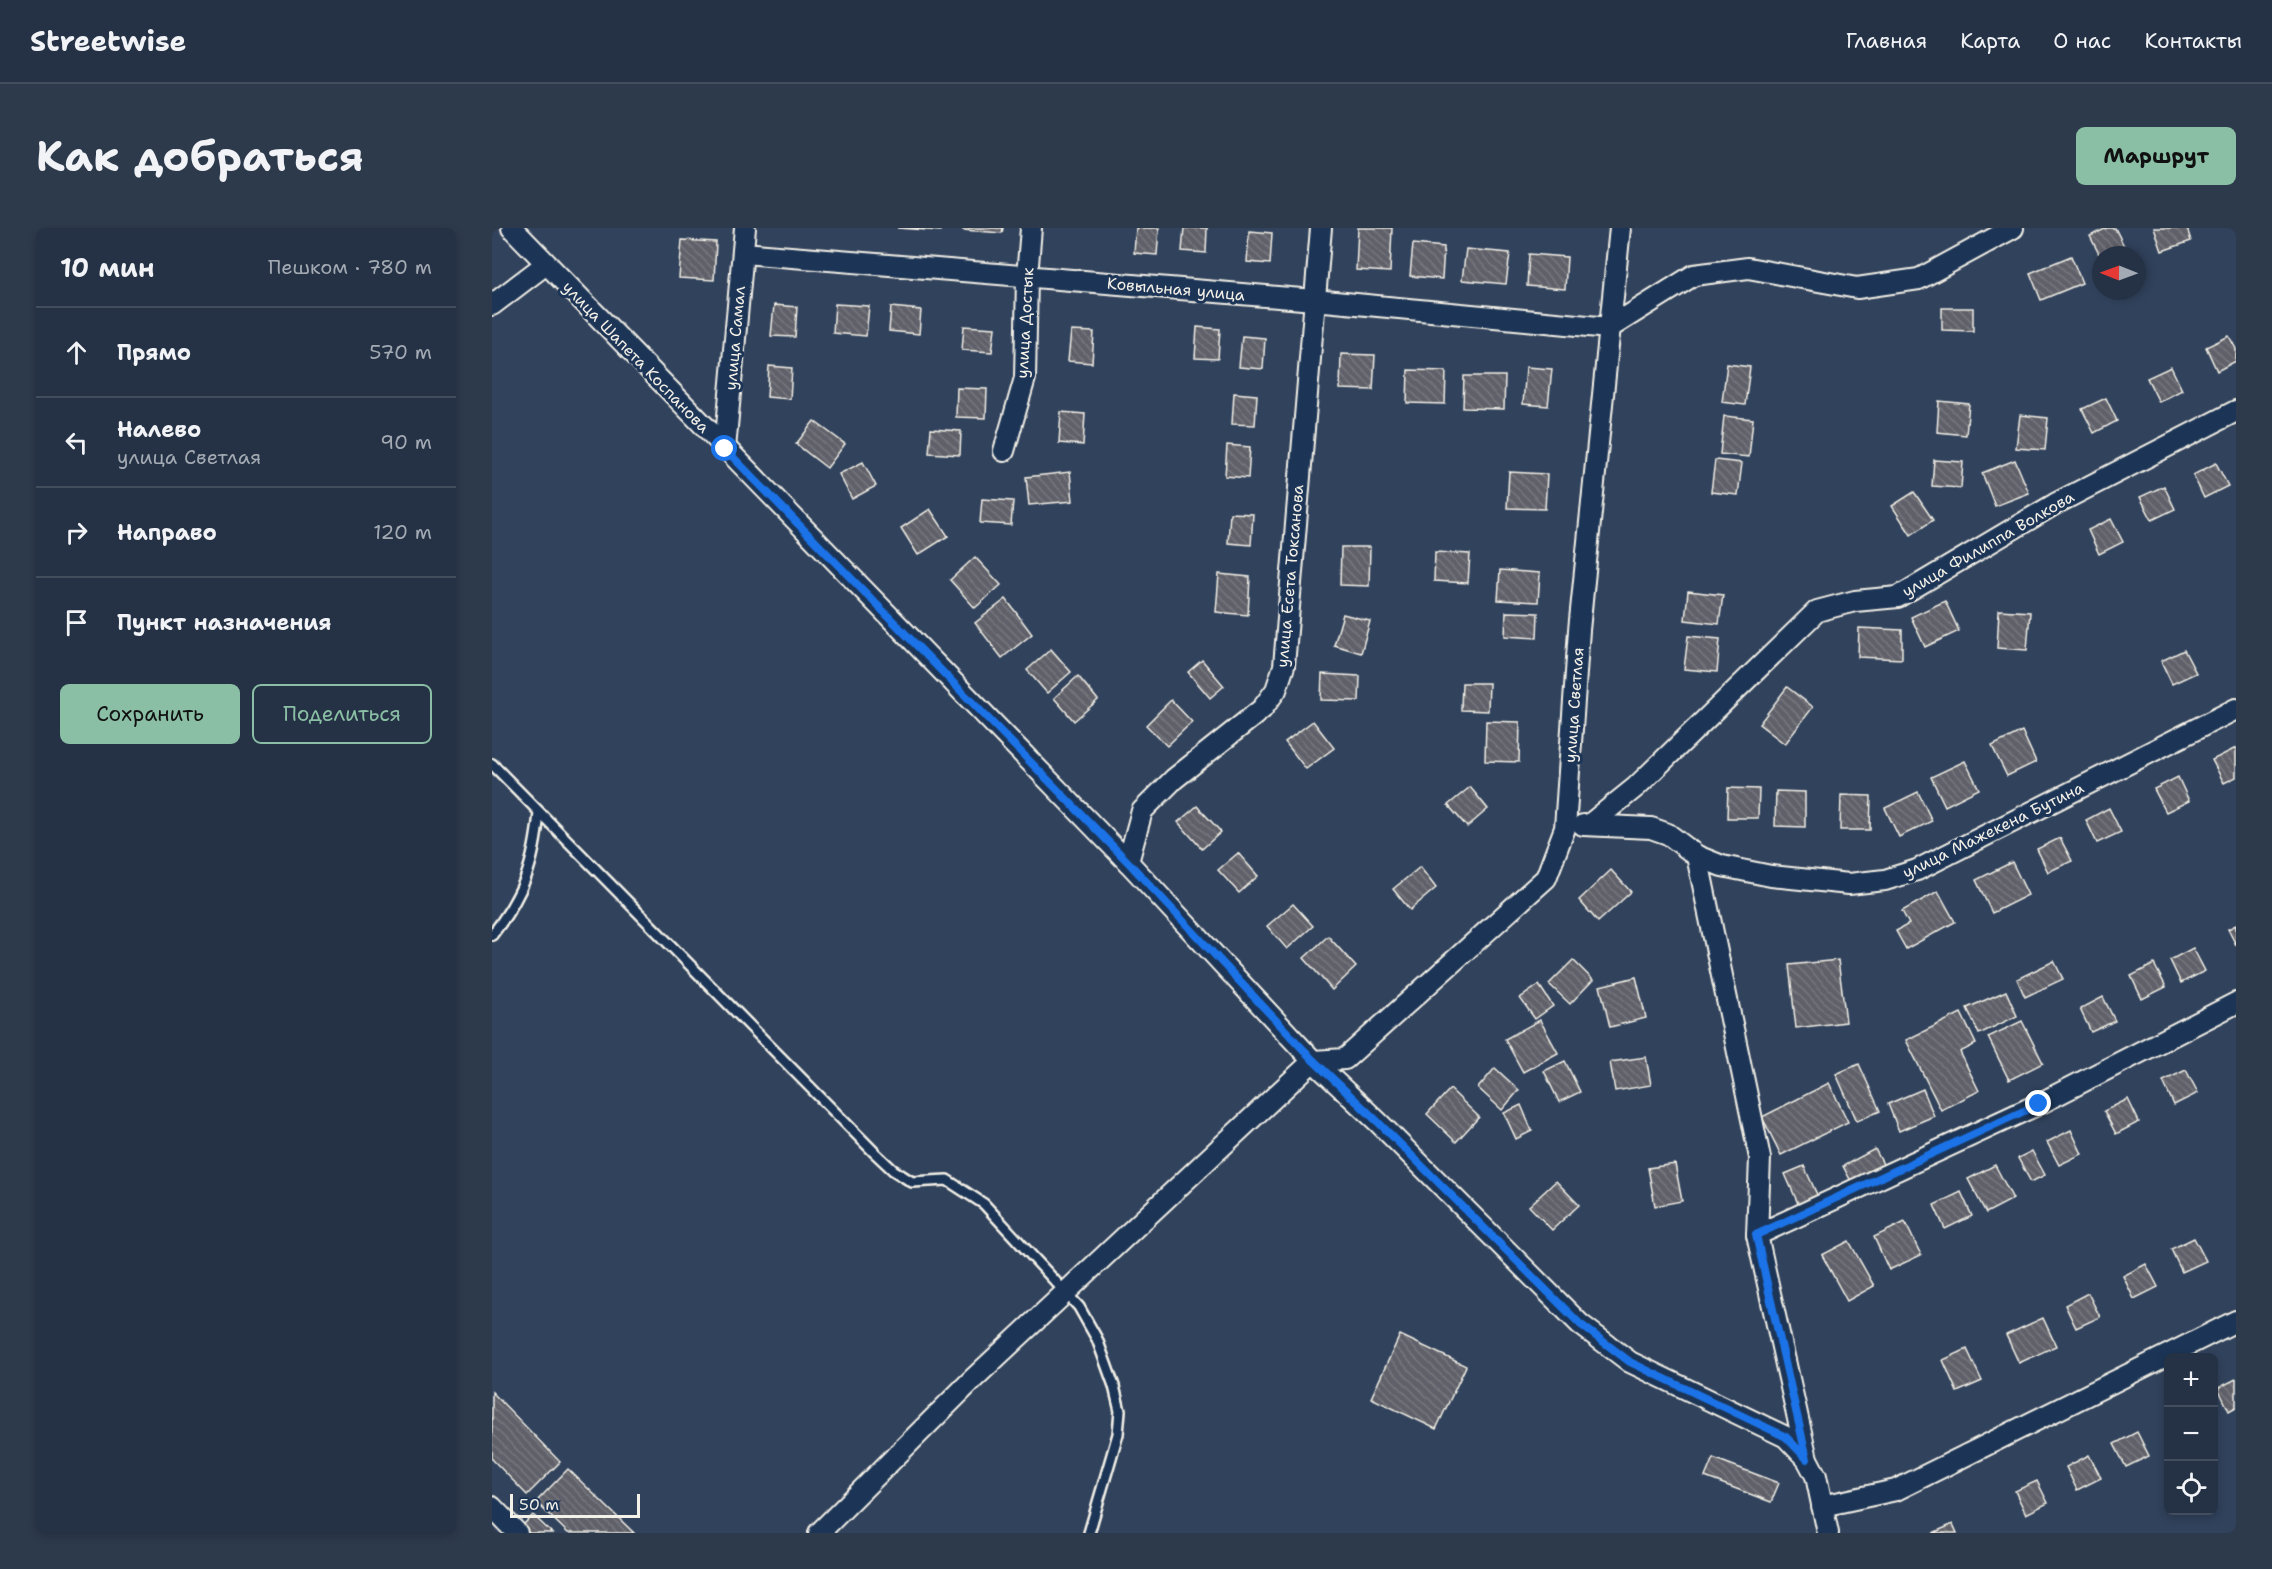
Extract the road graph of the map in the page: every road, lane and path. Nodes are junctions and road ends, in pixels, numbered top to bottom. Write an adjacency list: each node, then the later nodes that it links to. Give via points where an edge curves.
1 (512, 228): 8 (street, улица Шапета Коспанова)
2 (745, 228): 7 (street, улица Самал)
3 (1031, 228): 9 (street, улица Достык)
4 (1321, 228): 10 (street, улица Есета Токсанова)
5 (1620, 228): 12 (street, улица Светлая)
6 (2013, 228): 12 (street, via 1919,279 1857,288 1748,268 1694,275)
7 (743, 254): 9 (street, Ковыльная улица); 14 (street, улица Самал)
8 (546, 264): 11 (street); 14 (street, улица Шапета Коспанова)
9 (1027, 277): 10 (street, Ковыльная улица); 15 (street, улица Достык, via 1025,378)
10 (1314, 300): 12 (street, Ковыльная улица); 22 (street, улица Есета Токсанова, via 1285,654 1276,690 1262,709 1174,779 1142,811)
11 (492, 305)
12 (1609, 328): 20 (street, улица Светлая, via 1579,630)
13 (2236, 411): 19 (street, улица Филиппа Волкова, via 2055,504 1898,597 1855,601 1817,611 1636,787)
14 (725, 449): 22 (street, улица Шапета Коспанова)
15 (1004, 451)
16 (2236, 709): 21 (street, улица Мажекена Бутина, via 1917,870 1885,880 1849,884 1771,876 1722,866)
17 (492, 764): 18 (lane)
18 (540, 813): 23 (lane, via 530,869 519,895); 27 (lane, via 887,1164 912,1182 947,1180 964,1189 984,1204)
19 (1590, 824): 20 (street, улица Мажекена Бутина); 21 (street, улица Мажекена Бутина, via 1651,828 1668,834)
20 (1565, 828): 25 (street, улица Светлая, via 1546,878 1345,1059)
21 (1697, 856): 26 (street, via 1760,1158)
22 (1128, 862): 25 (street, улица Шапета Коспанова)
23 (492, 935)
24 (2236, 1003): 26 (street, via 2039,1104)
25 (1313, 1060): 27 (street); 29 (street, улица Шапета Коспанова, via 1580,1324 1630,1362 1786,1437)
26 (1756, 1235): 29 (street)
27 (1065, 1292): 33 (street); 34 (lane, via 1079,1307 1097,1339 1120,1411 1118,1434)
28 (2236, 1321): 30 (street, via 1896,1490)
29 (1807, 1459): 30 (street, via 1816,1476)
30 (1822, 1506): 35 (street)
31 (492, 1507): 32 (street)
32 (517, 1533)
33 (819, 1533)
34 (1089, 1533)
35 (1828, 1533)

